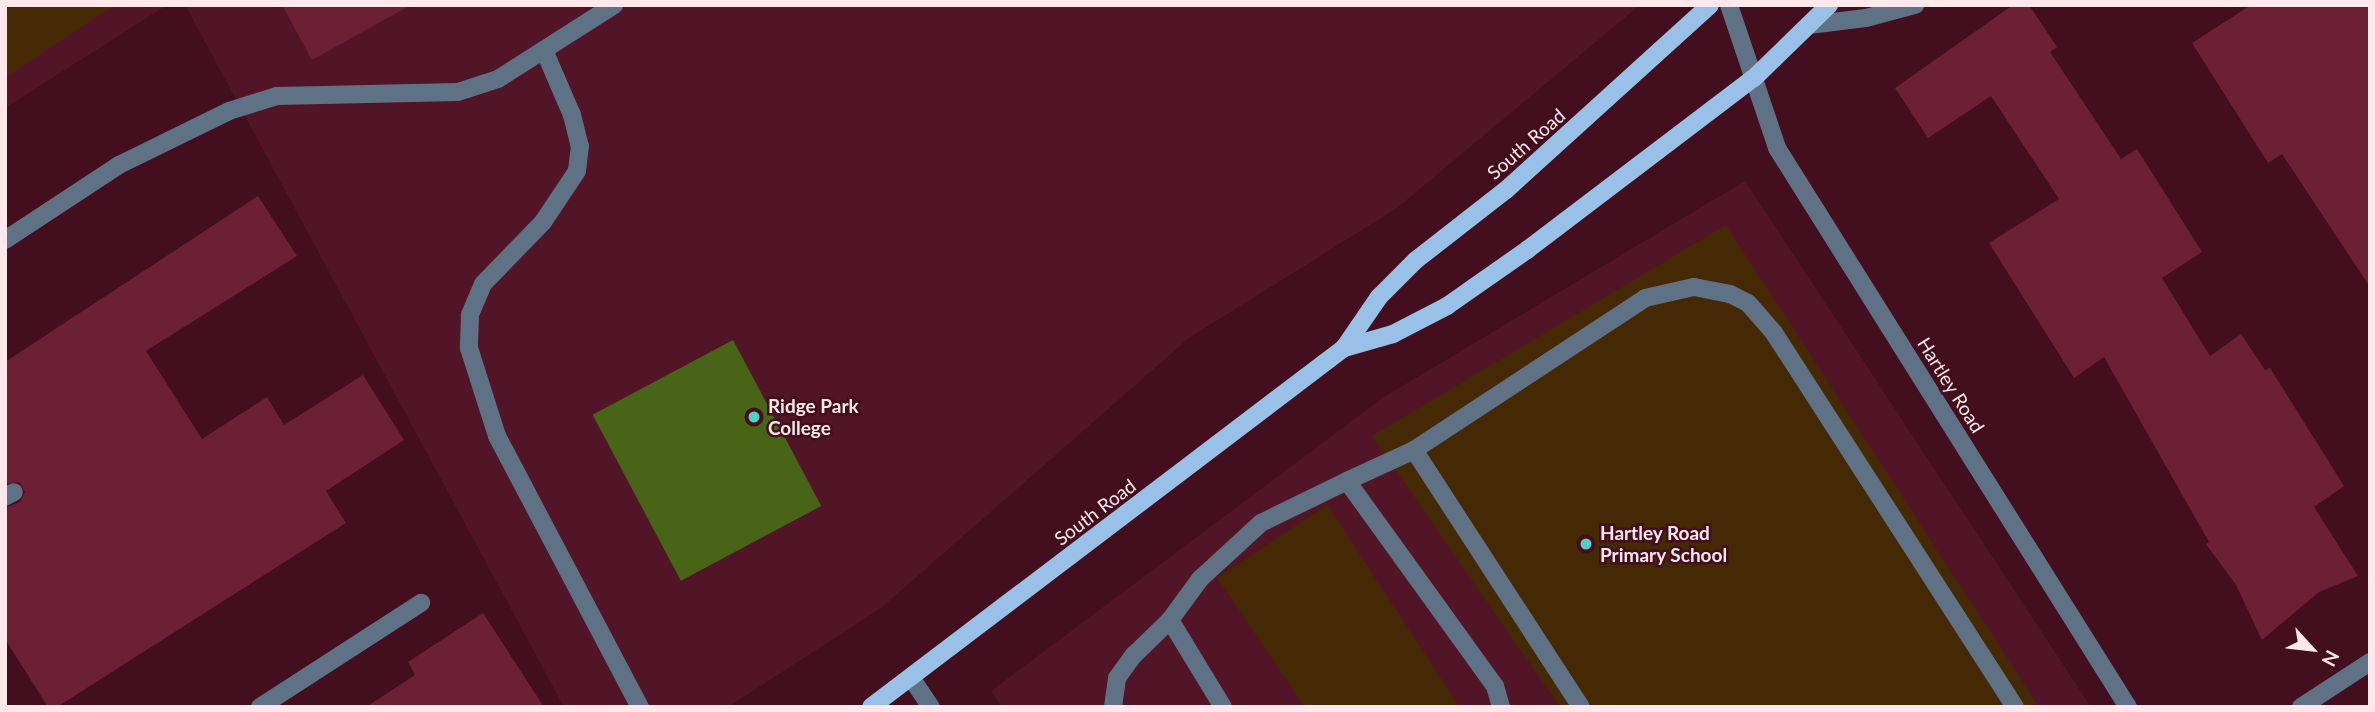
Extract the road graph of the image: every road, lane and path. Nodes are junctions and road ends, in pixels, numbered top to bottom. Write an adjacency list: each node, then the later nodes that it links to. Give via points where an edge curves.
1 (614, 5): 7 (street)
2 (1710, 5): 10 (main road, South Road, via 1506,190 1416,260 1380,296)
3 (1729, 5): 8 (street, Hartley Road)
4 (1829, 5): 6 (main road, South Road)
5 (1915, 5): 6 (street, via 1866,18)
6 (1809, 25): 8 (main road, South Road)
7 (544, 50): 9 (street, via 498,79 458,92 277,96 229,111 119,165); 19 (street, via 572,116 580,146 577,171 543,222 484,284 470,315 469,348 497,436)
8 (1754, 78): 10 (main road, South Road, via 1447,306 1393,334); 26 (street, Hartley Road, via 1777,148)
9 (5, 240)
10 (1344, 348): 16 (main road, South Road)
11 (1414, 450): 12 (street); 17 (street, via 1645,299 1694,287 1730,294 1748,303 1774,333); 25 (street)
12 (1347, 481): 14 (street, via 1261,523 1200,579); 24 (street, via 1495,686)
13 (421, 603): 18 (street)
14 (1170, 620): 22 (street, via 1117,678); 23 (street)
15 (2370, 662): 27 (street)
16 (912, 679): 20 (main road, South Road); 21 (street)
17 (2007, 705)
18 (260, 707)
19 (640, 707)
20 (871, 707)
21 (931, 707)
22 (1113, 707)
23 (1223, 707)
24 (1501, 707)
25 (1581, 707)
26 (2128, 707)
27 (2301, 707)

